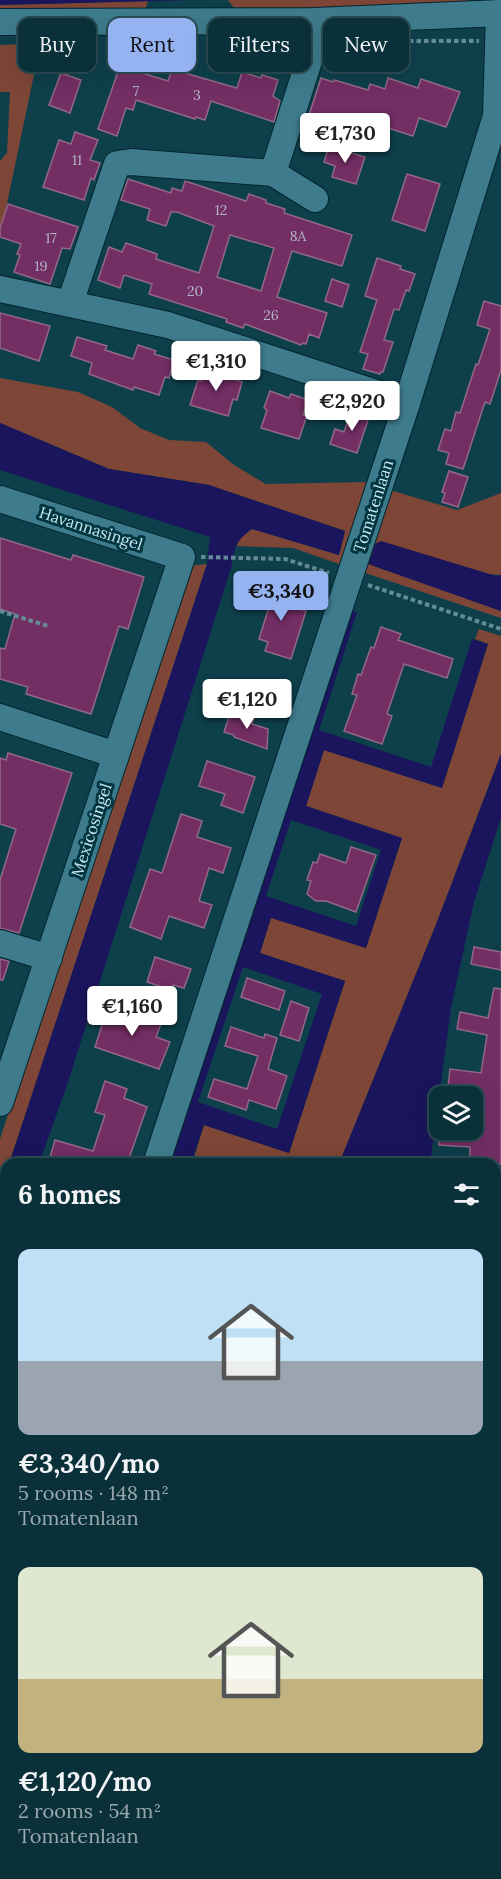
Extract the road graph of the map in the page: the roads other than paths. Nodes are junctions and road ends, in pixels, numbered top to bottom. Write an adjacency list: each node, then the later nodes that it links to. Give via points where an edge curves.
1 (500, 13): 3 (street); 8 (street, Tomatenlaan, via 496,116)
2 (0, 22): 3 (street)
3 (315, 30): 4 (street)
4 (273, 173): 5 (street); 7 (street, via 117,164)
5 (315, 199)
6 (0, 289): 7 (street)
7 (70, 303): 8 (street, via 168,325)
8 (407, 403): 16 (street, Tomatenlaan)
9 (0, 500): 10 (street, Havannasingel)
10 (189, 557): 12 (street, Mexicosingel)
11 (0, 717): 12 (street)
12 (116, 755): 14 (street, Mexicosingel)
13 (0, 943): 14 (street)
14 (49, 958): 15 (street, Mexicosingel)
15 (0, 1103)
16 (158, 1158)

